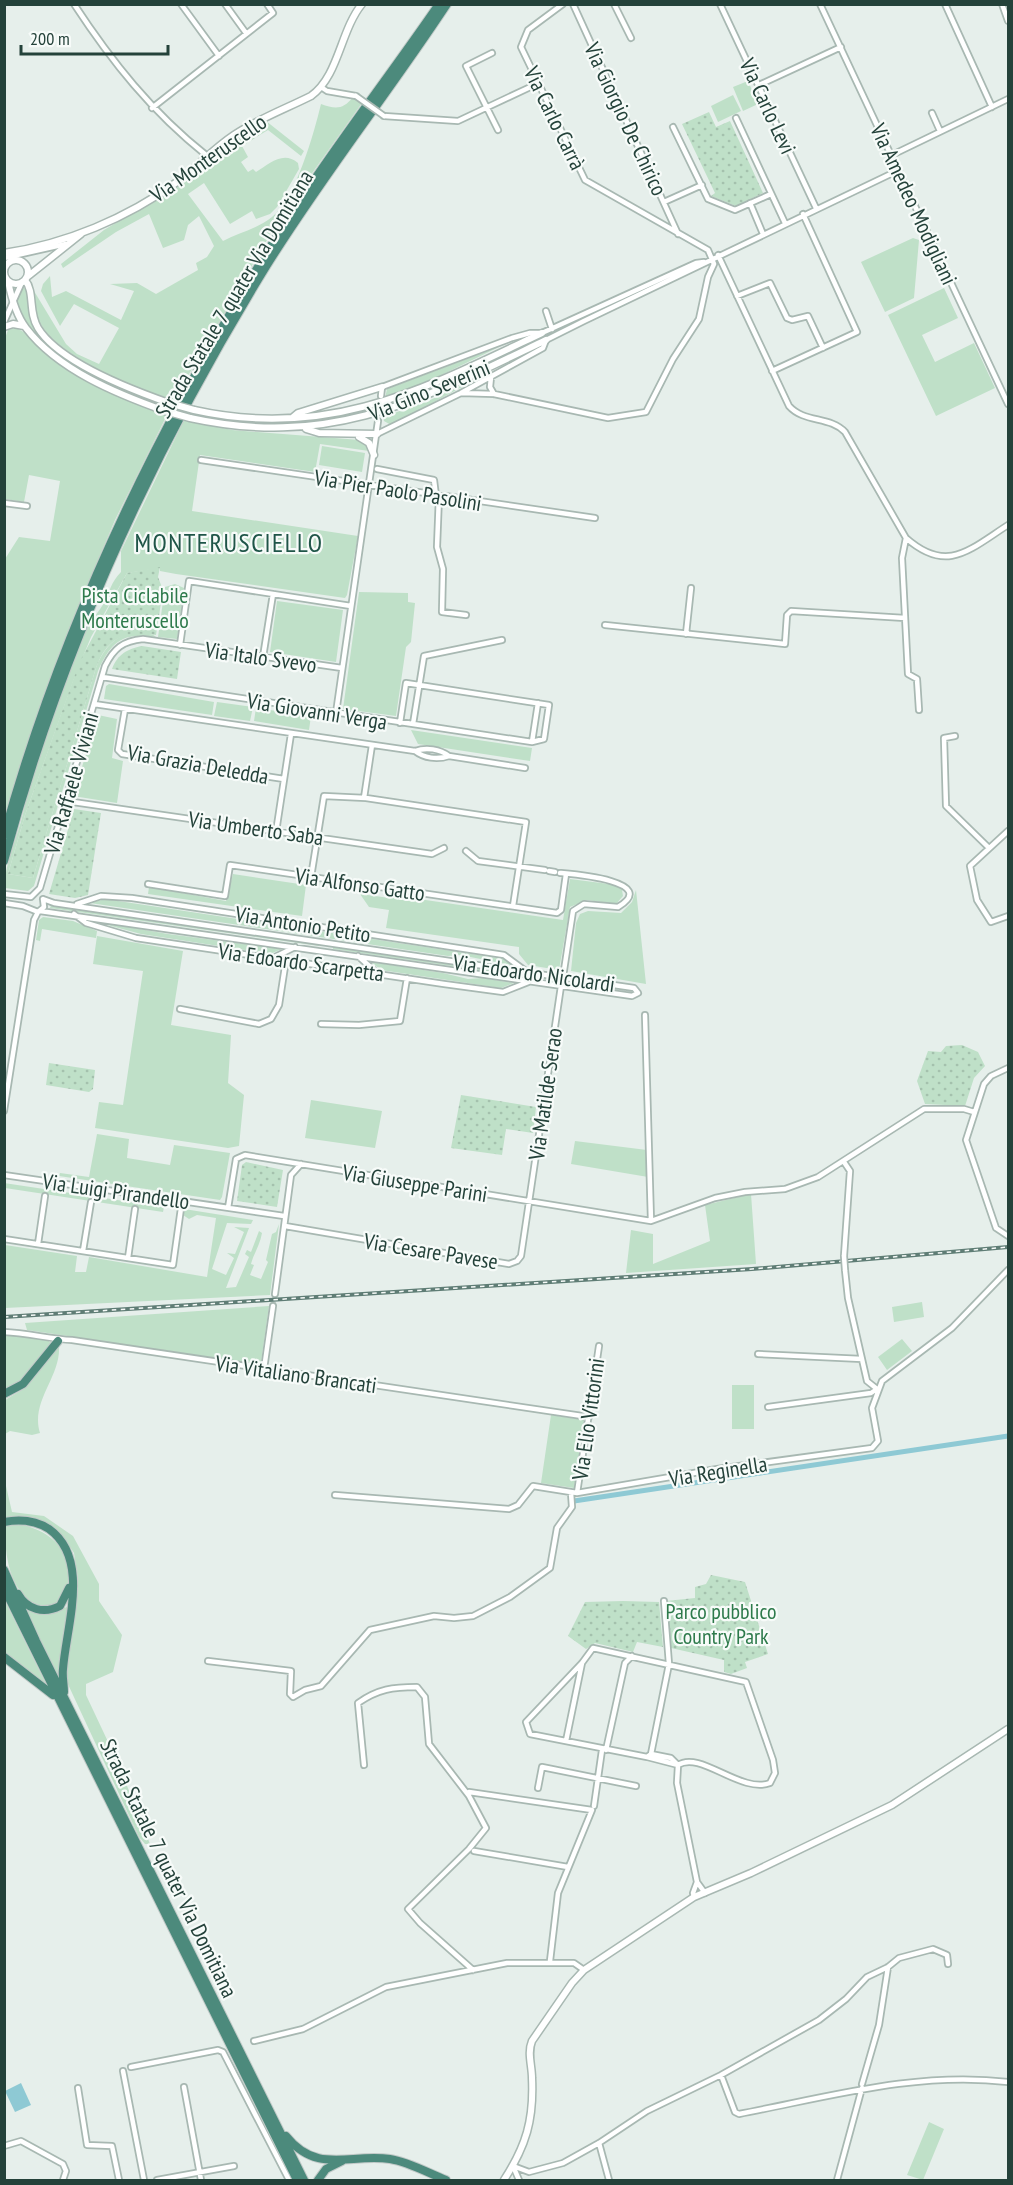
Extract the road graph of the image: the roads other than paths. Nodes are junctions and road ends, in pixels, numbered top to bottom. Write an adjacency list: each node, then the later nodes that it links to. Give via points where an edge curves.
1 (74, 4): 28 (street, via 111,60)
2 (182, 4): 22 (street)
3 (225, 4): 18 (street)
4 (267, 4): 18 (street, via 273,14)
5 (362, 4): 25 (street)
6 (439, 4): 121 (highway, Strada Statale 7 quater Via Domitiana, via 287,221 170,421 72,636)
7 (447, 4): 16 (highway, Strada Statale 7 quater Via Domitiana)
8 (453, 4): 16 (highway)
9 (563, 4): 23 (street, Via Carlo Carrà, via 523,37 521,47)
10 (573, 4): 40 (street, Via Giorgio De Chirico)
11 (614, 4): 19 (street)
12 (720, 4): 24 (street, Via Carlo Levi)
13 (820, 4): 20 (street, Via Amedeo Modigliani)
14 (945, 4): 27 (street)
15 (1002, 4): 17 (street)
16 (438, 18): 126 (highway, Strada Statale 7 quater Via Domitiana, via 268,264 165,445 107,569 60,685)
17 (1008, 21)
18 (246, 33): 22 (street)
19 (631, 38)
20 (841, 47): 24 (street); 35 (street, Via Amedeo Modigliani)
21 (492, 53): 29 (street, via 466,66)
22 (219, 56): 28 (street)
23 (539, 82): 29 (street); 46 (street, Via Carlo Carrà, via 585,180)
24 (759, 85): 42 (street, Via Carlo Levi)
25 (321, 87): 29 (street, bridge, via 356,96 384,116 458,121); 36 (street, Via Monteruscello, via 311,96 259,120)
26 (1008, 99): 27 (street)
27 (992, 106): 34 (street)
28 (152, 108): 36 (street)
29 (488, 108): 33 (street)
30 (932, 113): 34 (street)
31 (736, 118): 39 (street)
32 (674, 127): 38 (street)
33 (498, 130)
34 (940, 131): 35 (street)
35 (892, 155): 37 (street, Via Amedeo Modigliani)
36 (206, 156): 45 (street, Via Monteruscello, via 155,196)
37 (898, 170): 42 (street, Via Gino Severini); 75 (street, Via Amedeo Modigliani)
38 (702, 185): 40 (street); 41 (street, via 708,199 731,209)
39 (771, 194): 41 (street); 44 (street)
40 (664, 202): 46 (street, Via Giorgio De Chirico)
41 (750, 203): 47 (street)
42 (816, 208): 43 (street, Via Gino Severini)
43 (803, 214): 44 (street, Via Gino Severini); 68 (street, via 857,328 854,334)
44 (785, 223): 47 (street, Via Gino Severini)
45 (81, 234): 48 (street); 50 (street, Via Monteruscello)
46 (678, 234): 51 (street, Via Carlo Carrà, via 708,250)
47 (763, 234): 49 (street, Via Gino Severini)
48 (66, 244): 50 (street); 54 (street)
49 (718, 255): 51 (street, Via Gino Severini); 59 (street)
50 (9, 256): 56 (street); 57 (street, Via Gino Severini, via 26,266)
51 (711, 258): 52 (street, Via Gino Severini); 55 (street, via 714,264)
52 (704, 262): 53 (street, Via Gino Severini); 65 (street, Via Gino Severini)
53 (700, 267): 55 (street); 67 (street, Via Gino Severini)
54 (35, 272): 57 (street); 58 (street)
55 (708, 277): 73 (street, via 699,319 646,412 608,418)
56 (6, 278): 57 (street, via 15,284); 60 (street, Via Gino Severini)
57 (25, 280): 58 (street, Via Gino Severini); 60 (street)
58 (30, 290): 76 (street, Via Gino Severini, bridge, via 33,317 41,332 105,377 194,410 235,417)
59 (737, 296): 68 (street, via 770,283 787,318 808,316); 69 (street)
60 (12, 301): 62 (street); 63 (street, Via Gino Severini)
61 (546, 312): 65 (street)
62 (4, 322)
63 (24, 326): 64 (street); 78 (street, Via Gino Severini, bridge, via 48,350 84,375 165,411 230,425)
64 (4, 327)
65 (552, 329): 66 (street, Via Gino Severini)
66 (542, 333): 71 (street, Via Gino Severini, via 513,338); 76 (street, Via Gino Severini, via 413,393 352,411)
67 (546, 340): 70 (street, Via Gino Severini, via 543,348); 78 (street, Via Gino Severini, via 403,405)
68 (823, 348): 69 (street)
69 (772, 371): 90 (street, via 792,409 845,432)
70 (491, 377): 72 (street, Via Gino Severini); 73 (street)
71 (382, 387): 74 (street); 76 (street)
72 (461, 393): 73 (street); 79 (street, Via Gino Severini)
73 (494, 394)
74 (381, 396)
75 (1008, 404)
76 (290, 418)
77 (378, 422): 79 (street)
78 (303, 428): 80 (street)
79 (376, 434): 80 (street); 81 (street)
80 (353, 435): 81 (street, via 369,443)
81 (374, 455): 84 (street)
82 (201, 460): 84 (street, Via Pier Paolo Pasolini)
83 (377, 469): 85 (street, via 434,480)
84 (369, 486): 85 (street, Via Pier Paolo Pasolini); 93 (street)
85 (437, 496): 88 (street, Via Pier Paolo Pasolini); 94 (street, via 442,612)
86 (4, 503): 87 (street)
87 (27, 507)
88 (595, 518)
89 (1008, 525): 90 (street, via 952,556 935,557)
90 (906, 538): 95 (street, via 902,558)
91 (691, 588): 97 (street)
92 (273, 594): 93 (street); 99 (street, via 189,581); 100 (street)
93 (351, 606): 101 (street)
94 (466, 615)
95 (905, 618): 97 (street, via 791,611 787,615 785,644); 107 (street, via 908,674 917,679)
96 (605, 625): 97 (street)
97 (686, 634)
98 (502, 640): 103 (street, via 424,656)
99 (180, 645): 100 (street, Via Italo Svevo); 102 (street, Via Italo Svevo, via 143,639 123,643 109,657)
100 (263, 657): 101 (street, Via Italo Svevo)
101 (342, 668): 108 (street)
102 (102, 677): 105 (street, Via Raffaele Viviani); 108 (street, Via Giovanni Verga)
103 (419, 685): 104 (street); 109 (street, via 406,683); 110 (street)
104 (538, 703): 113 (street); 113 (street, via 549,705 548,717 544,739)
105 (94, 704): 106 (street); 118 (street, Via Raffaele Viviani)
106 (125, 709): 111 (street); 116 (street, Via Grazia Deledda, via 120,754)
107 (919, 710)
108 (336, 713): 109 (street, Via Giovanni Verga)
109 (400, 723): 110 (street, Via Giovanni Verga)
110 (413, 724): 113 (street, Via Giovanni Verga)
111 (291, 734): 114 (street); 116 (street, Via Grazia Deledda)
112 (955, 736): 123 (street, via 944,738 946,806)
113 (532, 742)
114 (372, 745): 115 (street, via 416,751 431,758 448,756); 117 (street)
115 (525, 768)
116 (284, 779): 120 (street, Via Grazia Deledda)
117 (364, 798): 122 (street, via 324,796); 127 (street, via 526,822)
118 (66, 801): 120 (street, Via Umberto Saba); 132 (street, Via Raffaele Viviani)
119 (1008, 831): 123 (street)
120 (276, 832): 122 (street, Via Umberto Saba)
121 (4, 835)
122 (317, 837): 124 (street, Via Umberto Saba, via 432,854); 129 (street)
123 (988, 847): 138 (street, via 970,866 977,900 991,922)
124 (444, 848)
125 (466, 851): 127 (street, via 478,861)
126 (4, 861)
127 (519, 867): 128 (street); 135 (street)
128 (566, 874): 135 (street, Via Alfonso Gatto, via 559,912); 147 (street, via 617,881 628,894 618,908 584,904 573,911)
129 (311, 877): 130 (street, Via Alfonso Gatto, via 230,865 225,896); 135 (street, Via Alfonso Gatto)
130 (148, 884)
131 (4, 894): 132 (street, Via Edoardo Nicolardi)
132 (37, 897): 134 (street, Via Edoardo Nicolardi); 136 (street, via 28,905); 136 (street, via 44,907)
133 (4, 903): 136 (street, Via Edoardo Nicolardi)
134 (75, 905): 139 (street, Via Edoardo Nicolardi); 145 (street, Via Antonio Petito, via 101,896 144,900 504,955)
135 (513, 906)
136 (35, 911): 137 (street, Via Edoardo Nicolardi); 155 (street)
137 (74, 914): 140 (street, Via Edoardo Nicolardi); 143 (street, Via Edoardo Scarpetta, via 86,923 136,938)
138 (1008, 916)
139 (327, 942): 141 (street); 145 (street, Via Edoardo Nicolardi)
140 (295, 947): 141 (street, Via Edoardo Nicolardi); 143 (street)
141 (325, 951): 142 (street, Via Edoardo Nicolardi)
142 (358, 956): 146 (street); 149 (street, Via Edoardo Nicolardi)
143 (273, 958): 144 (street, Via Edoardo Scarpetta)
144 (286, 960): 146 (street, Via Edoardo Scarpetta); 151 (street, via 279,1005 271,1020 259,1024)
145 (527, 972): 147 (street, Via Edoardo Nicolardi)
146 (377, 973): 148 (street, Via Edoardo Scarpetta)
147 (563, 977): 150 (street, Via Edoardo Nicolardi, via 634,988 638,993 632,996)
148 (407, 978): 149 (street, Via Edoardo Scarpetta, via 503,992); 153 (street, via 400,1021)
149 (531, 981): 150 (street, Via Edoardo Nicolardi)
150 (561, 986): 165 (street, Via Matilde Serao)
151 (180, 1009)
152 (645, 1015): 169 (street)
153 (321, 1024)
154 (1008, 1068): 156 (street, via 987,1079)
155 (4, 1111)
156 (974, 1112): 158 (street, via 924,1109); 171 (street, via 967,1146 996,1228)
157 (283, 1161): 159 (street, Via Giuseppe Parini); 161 (street); 166 (street, Via Giuseppe Parini, via 238,1157)
158 (844, 1162): 169 (street, via 789,1188 725,1196); 183 (street, bridge, via 850,1171 845,1270)
159 (301, 1164): 161 (street); 165 (street, Via Giuseppe Parini)
160 (4, 1175): 163 (street, Via Luigi Pirandello)
161 (291, 1175): 168 (street)
162 (45, 1196): 173 (street)
163 (182, 1201): 166 (street, Via Luigi Pirandello); 175 (street, via 173,1265)
164 (91, 1202): 174 (street)
165 (529, 1202): 169 (street, Via Giuseppe Parini); 170 (street, Via Cesare Pavese, via 521,1256 513,1263)
166 (228, 1208): 168 (street, Via Luigi Pirandello)
167 (135, 1209): 175 (street)
168 (284, 1216): 170 (street)
169 (651, 1221)
170 (285, 1226): 177 (street)
171 (1008, 1236)
172 (4, 1239): 173 (street)
173 (38, 1244): 174 (street)
174 (83, 1251): 175 (street)
175 (128, 1258)
176 (1008, 1270): 185 (street, via 952,1328 882,1381)
177 (275, 1294)
178 (273, 1305): 184 (street)
179 (4, 1332): 180 (street, Via Vitaliano Brancati, via 41,1335)
180 (58, 1341): 184 (street, Via Vitaliano Brancati); 186 (highway, via 23,1384)
181 (599, 1346): 188 (street, Via Elio Vittorini)
182 (758, 1354): 183 (street)
183 (862, 1359): 185 (street, via 867,1381)
184 (264, 1369): 188 (street, Via Vitaliano Brancati)
185 (877, 1389): 187 (street); 190 (street, Via Reginella, via 872,1408 878,1441 872,1448 717,1469)
186 (4, 1394)
187 (768, 1407)
188 (589, 1417): 190 (street, Via Elio Vittorini)
189 (335, 1495): 190 (street, Via Reginella, via 509,1509 518,1505 533,1486)
190 (573, 1495): 198 (street, Via Elio Vittorini, via 572,1507 557,1528 550,1568 510,1597 474,1616 434,1616 370,1630 318,1688 293,1697 291,1671)
191 (4, 1522): 193 (highway, via 33,1522 53,1533 66,1550)
192 (4, 1570): 194 (highway, Strada Statale 7 quater Via Domitiana)
193 (72, 1575): 194 (highway, via 64,1601 48,1610 28,1606); 201 (highway)
194 (8, 1587): 201 (highway, Strada Statale 7 quater Via Domitiana)
195 (664, 1601): 200 (street)
196 (632, 1656): 199 (street, via 593,1648); 200 (street); 204 (street, via 625,1663)
197 (4, 1657): 201 (highway)
198 (208, 1661)
199 (582, 1663): 203 (street); 203 (street, via 526,1725 530,1734)
200 (669, 1664): 205 (street); 207 (street, via 747,1682 775,1773 770,1783 752,1785 687,1761)
201 (61, 1698): 231 (highway, Strada Statale 7 quater Via Domitiana); 244 (highway, Strada Statale 7 quater Via Domitiana)
202 (1008, 1729): 216 (street, via 892,1805)
203 (566, 1742): 204 (street)
204 (604, 1750): 205 (street); 208 (street)
205 (649, 1756): 207 (street)
206 (364, 1765): 221 (street, via 358,1703 390,1687 417,1687 425,1697 429,1744 469,1796 486,1828 408,1909)
207 (678, 1765): 215 (street, via 677,1783)
208 (597, 1778): 209 (street); 210 (street, via 542,1767); 212 (street)
209 (636, 1786)
210 (538, 1788)
211 (470, 1792): 214 (street, via 592,1810)
212 (594, 1806)
213 (474, 1851): 214 (street)
214 (568, 1867): 218 (street, via 558,1893)
215 (697, 1882): 216 (street); 217 (street)
216 (705, 1893): 217 (street)
217 (694, 1897): 222 (street)
218 (550, 1961): 221 (street, via 507,1963); 222 (street, via 574,1963)
219 (948, 1964): 220 (street, via 947,1955 933,1949 898,1958)
220 (888, 1967): 226 (street, via 867,1977 819,2020); 228 (street, via 879,2025)
221 (473, 1970): 223 (street, via 386,1987 303,2029)
222 (585, 1970): 236 (street, via 532,2041 528,2131 523,2151)
223 (254, 2041)
224 (131, 2067): 243 (street, via 223,2052)
225 (123, 2071): 240 (street)
226 (721, 2075): 228 (street, via 739,2114); 232 (street, via 647,2111)
227 (1008, 2082): 228 (street, via 985,2079)
228 (862, 2086): 251 (street)
229 (184, 2087): 237 (street)
230 (78, 2088): 239 (street, via 87,2145 112,2146)
231 (280, 2132): 234 (highway, via 312,2156); 245 (highway, Strada Statale 7 quater Via Domitiana)
232 (599, 2143): 236 (street, via 552,2168 529,2172); 250 (street)
233 (4, 2146): 238 (street, via 21,2141 63,2164)
234 (342, 2161): 246 (highway, via 326,2169); 247 (highway, via 387,2159)
235 (234, 2166): 237 (street)
236 (513, 2166): 248 (street); 249 (street)
237 (199, 2172): 241 (street); 242 (street)
238 (63, 2181)
239 (119, 2181)
240 (144, 2181)
241 (157, 2181)
242 (201, 2181)
243 (289, 2181)
244 (297, 2181)
245 (304, 2181)
246 (318, 2181)
247 (446, 2181)
248 (504, 2181)
249 (519, 2181)
250 (609, 2181)
251 (837, 2181)

